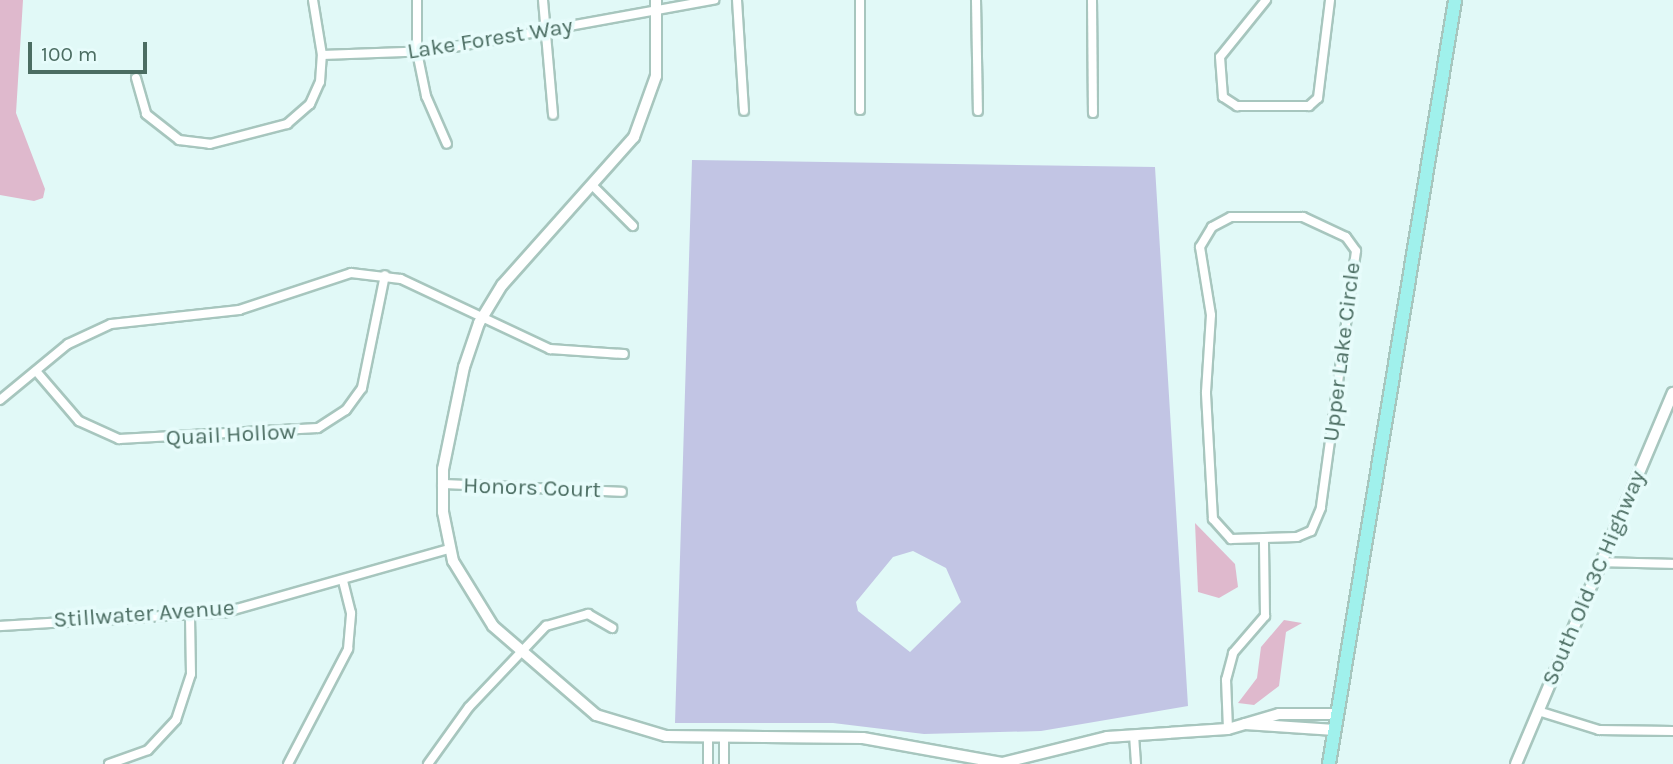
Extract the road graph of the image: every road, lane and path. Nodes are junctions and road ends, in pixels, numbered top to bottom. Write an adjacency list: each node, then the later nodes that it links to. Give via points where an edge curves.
1 (313, 0): 15 (street)
2 (417, 0): 14 (street)
3 (543, 0): 13 (street)
4 (714, 0): 12 (street, Lake Forest Way)
5 (737, 0): 18 (street)
6 (860, 0): 17 (street)
7 (976, 0): 19 (street)
8 (1092, 0): 20 (street)
9 (1266, 0): 10 (street, via 1236,30 1220,57 1223,97 1237,106 1299,107 1318,98)
10 (1330, 0)
11 (1455, 0): 43 (main road)
12 (657, 6): 13 (street, Lake Forest Way); 23 (street, via 659,55 650,98 634,137)
13 (547, 31): 14 (street, Lake Forest Way); 21 (street)
14 (417, 52): 15 (street, Lake Forest Way); 22 (street, via 426,96)
15 (322, 55): 16 (street, via 316,93 295,119 210,144 190,143 161,131 146,114)
16 (136, 78)
17 (860, 110)
18 (744, 111)
19 (978, 111)
20 (1093, 113)
21 (553, 115)
22 (447, 144)
23 (594, 187): 24 (street); 26 (street, via 509,277)
24 (633, 226)
25 (385, 275): 26 (street); 28 (street, via 334,276 239,310 120,321 76,340); 28 (street, Quail Hollow, via 362,388 341,414 305,432 111,437 79,421)
26 (482, 318): 27 (street, via 550,349); 31 (street, via 464,367)
27 (624, 354)
28 (36, 371): 30 (street)
29 (1673, 393): 35 (street, South Old 3C Highway)
30 (0, 400)
31 (442, 484): 32 (street, Honors Court); 34 (street)
32 (622, 492)
33 (1264, 541): 33 (street, Upper Lake Circle, via 1302,536 1317,521 1347,342 1356,251 1346,237 1303,217 1231,217 1212,227 1200,247 1211,315 1206,392 1213,519 1226,537); 45 (street, via 1265,616 1233,653 1226,680)
34 (449, 549): 37 (street, Stillwater Avenue); 41 (street, via 473,600)
35 (1601, 562): 36 (street); 42 (street, South Old 3C Highway)
36 (1673, 564)
37 (343, 580): 38 (street, Stillwater Avenue, via 235,610); 52 (street, via 351,613 348,649)
38 (190, 616): 39 (street, Stillwater Avenue); 51 (street, via 191,674 176,720 148,750)
39 (0, 626)
40 (612, 628): 41 (street, via 597,617 572,615 546,626)
41 (519, 652): 49 (street, via 603,719 644,733); 53 (street, via 452,728)
42 (1538, 711): 47 (street, via 1599,730); 58 (street, South Old 3C Highway)
43 (1338, 714): 44 (street, via 1279,714); 46 (main road)
44 (1245, 724): 45 (street); 46 (street)
45 (1228, 729): 48 (street)
46 (1335, 730): 57 (main road)
47 (1673, 730)
48 (1134, 735): 50 (street, via 1002,763 965,761 863,738); 56 (street)
49 (708, 737): 50 (street); 54 (street)
50 (724, 737): 55 (street)
51 (109, 764)
52 (288, 764)
53 (428, 764)
54 (708, 764)
55 (724, 764)
56 (1136, 764)
57 (1329, 764)
58 (1516, 764)

